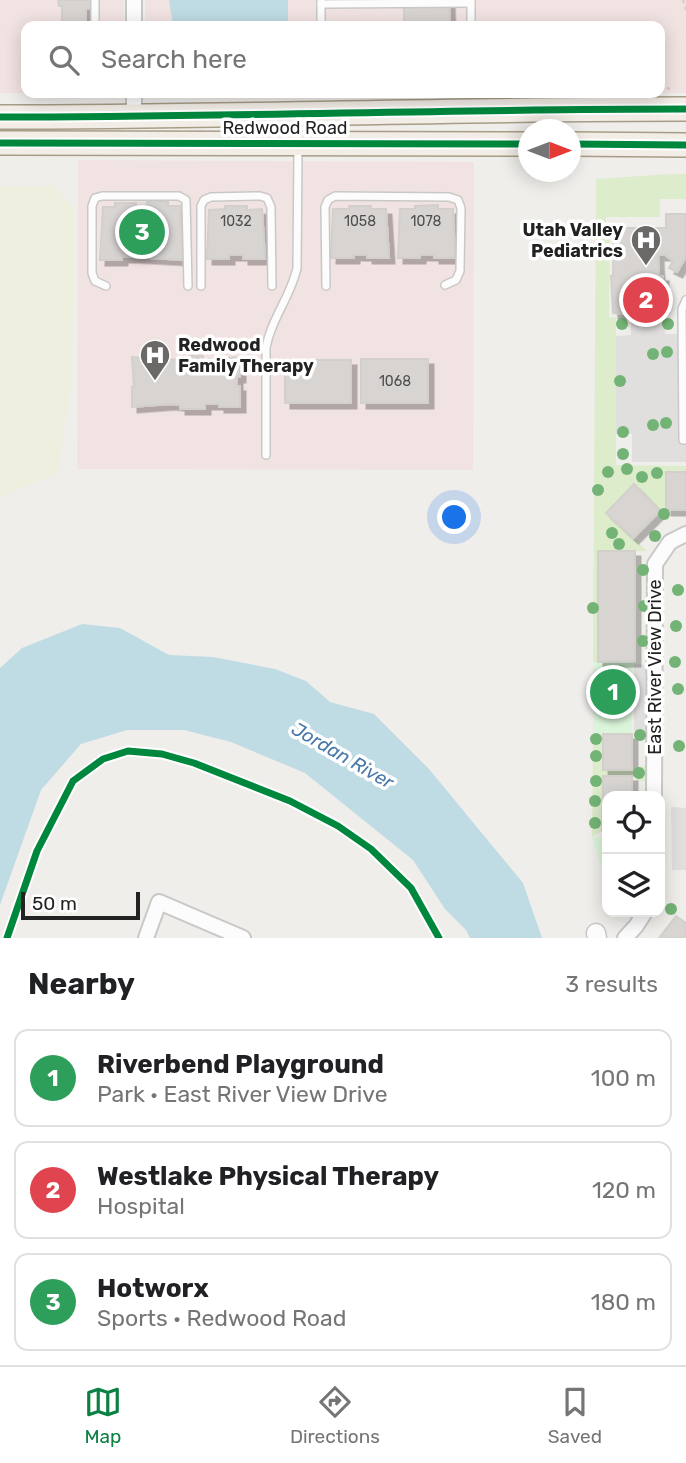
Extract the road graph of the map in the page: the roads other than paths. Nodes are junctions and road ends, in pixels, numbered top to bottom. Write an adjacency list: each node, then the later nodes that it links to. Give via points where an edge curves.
1 (95, 0): 5 (lane)
2 (134, 0): 6 (street)
3 (321, 2): 4 (lane); 7 (lane)
4 (471, 2): 8 (lane)
5 (95, 21)
6 (134, 21)
7 (321, 21)
8 (471, 21)
9 (134, 98): 11 (street)
10 (686, 109): 11 (main road, Redwood Road)
11 (134, 116): 12 (main road, Redwood Road)
12 (0, 117)
13 (0, 144): 14 (main road, Redwood Road)
14 (298, 144): 15 (main road, Redwood Road); 26 (lane, via 297,268 266,348)
15 (518, 144)
16 (581, 145): 17 (main road)
17 (686, 145)
18 (445, 285): 23 (lane, via 458,278 460,271 458,200 335,197 325,207)
19 (106, 286): 20 (lane, via 95,281 92,273 92,206 95,198 102,196 179,196 186,200)
20 (188, 286)
21 (201, 286): 22 (lane, via 204,200 260,196 267,198 271,207)
22 (272, 286)
23 (326, 286)
24 (686, 300): 25 (lane, via 682,309)
25 (686, 440)
26 (265, 455)
27 (686, 534): 28 (street, East River View Drive, via 670,542 655,564)
28 (654, 791)
29 (642, 917): 32 (street)
30 (146, 938): 31 (street, via 159,902)
31 (243, 938)
32 (625, 938)

